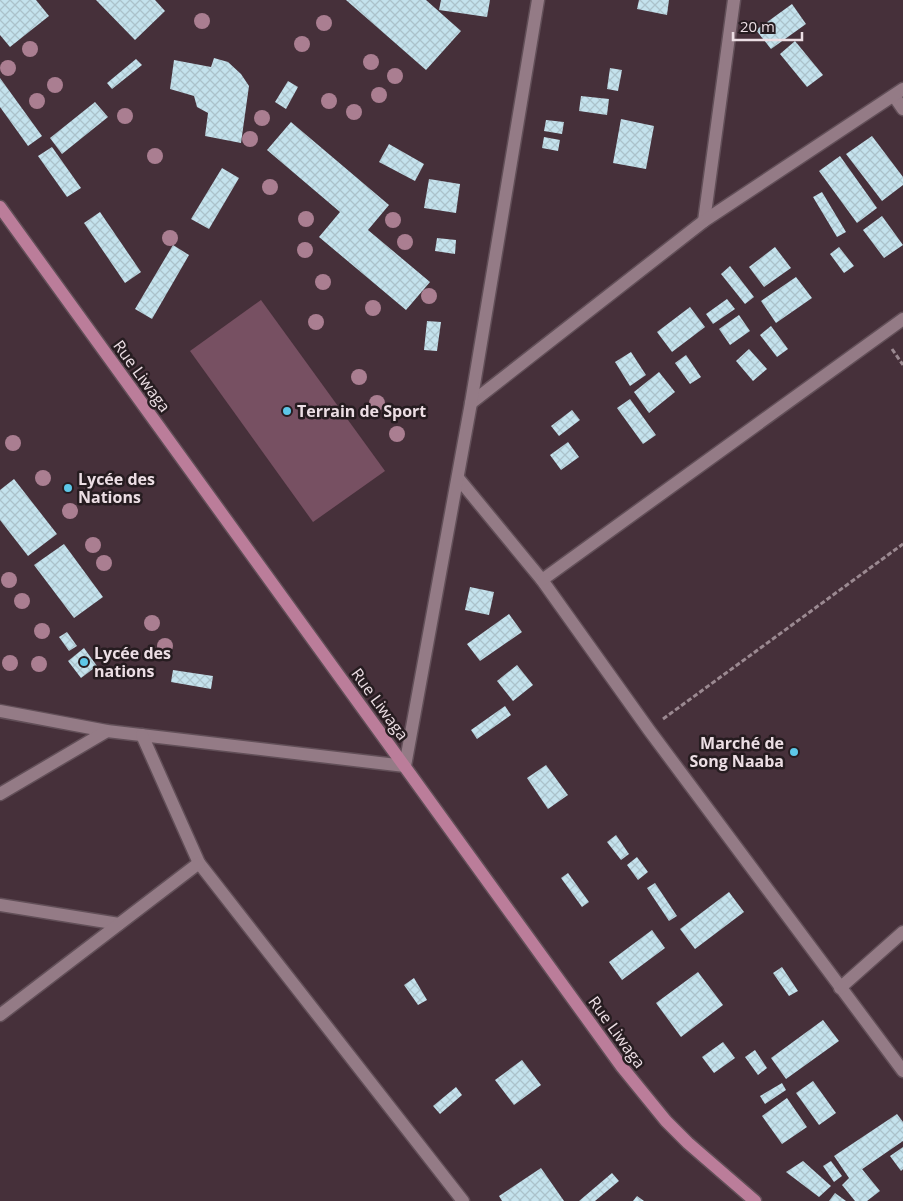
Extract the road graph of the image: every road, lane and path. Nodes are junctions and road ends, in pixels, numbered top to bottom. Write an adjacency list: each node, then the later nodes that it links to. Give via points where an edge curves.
1 (538, 0): 8 (street)
2 (734, 0): 6 (street)
3 (898, 92): 4 (street); 6 (street)
4 (903, 109)
5 (0, 207): 16 (main road, Rue Liwaga)
6 (704, 221): 8 (street)
7 (903, 319): 11 (street)
8 (471, 404): 9 (street)
9 (458, 478): 11 (street); 16 (street)
10 (903, 544): 13 (path)
11 (542, 580): 13 (street)
12 (0, 711): 14 (street)
13 (649, 730): 22 (street)
14 (108, 731): 15 (street); 17 (street)
15 (142, 735): 16 (street); 18 (street)
16 (405, 766): 26 (main road, Rue Liwaga, via 627,1074 688,1143)
17 (0, 794)
18 (199, 863): 20 (street); 25 (street)
19 (0, 905): 20 (street)
20 (120, 924): 23 (street)
21 (903, 932): 22 (street)
22 (840, 988): 24 (street)
23 (0, 1015)
24 (903, 1071)
25 (463, 1201)
26 (755, 1201)

